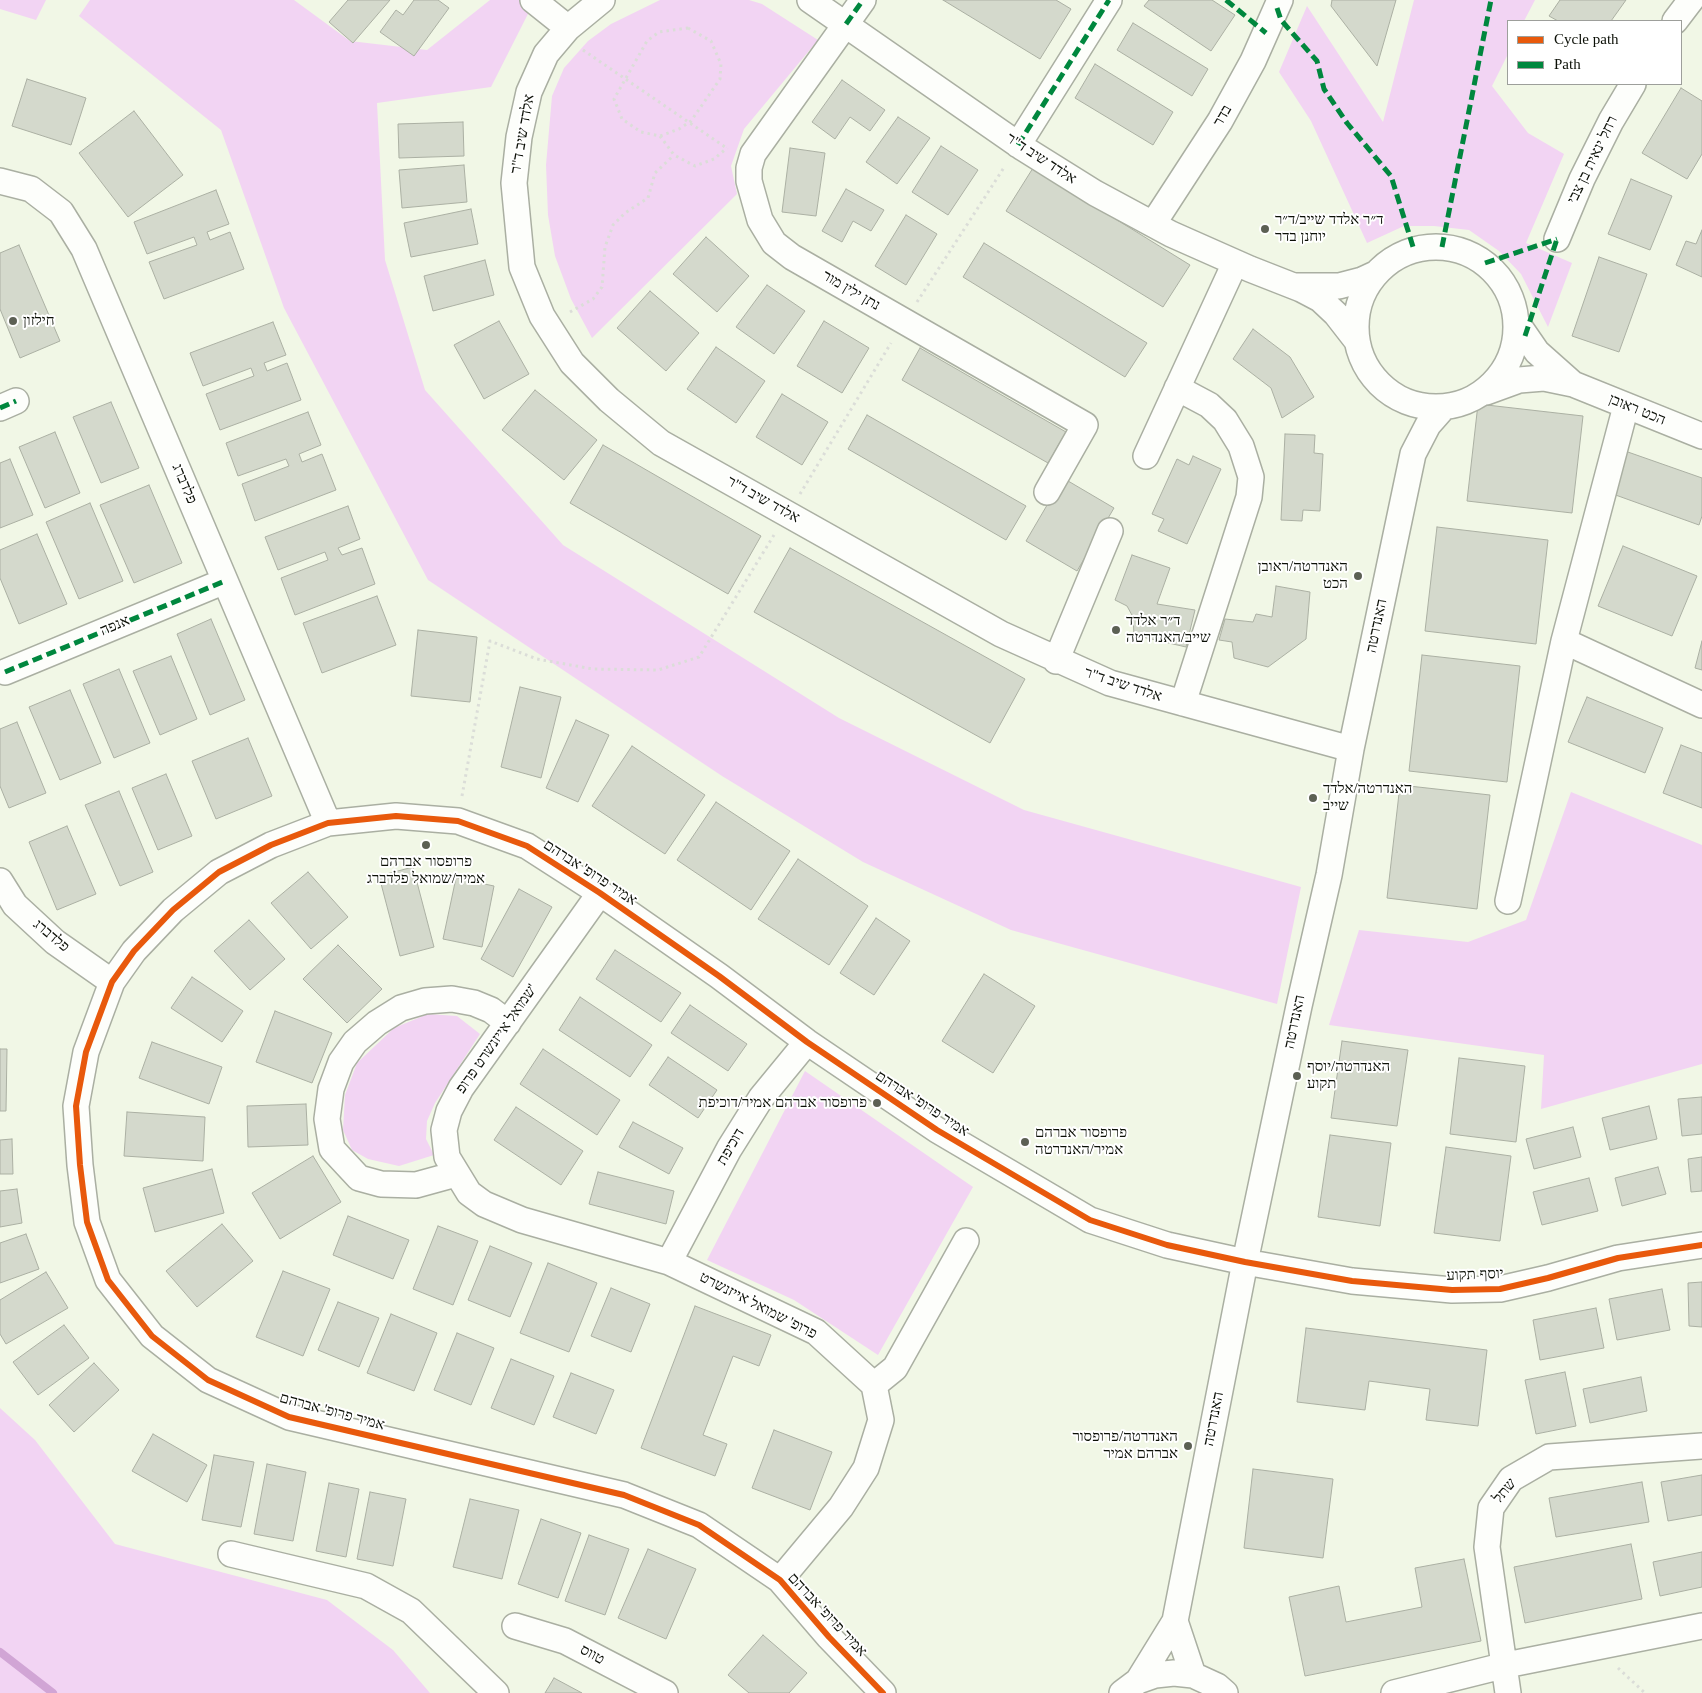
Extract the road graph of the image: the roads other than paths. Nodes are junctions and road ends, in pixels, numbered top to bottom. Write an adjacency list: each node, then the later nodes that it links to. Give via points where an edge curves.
1 (533, 0): 10 (street)
2 (602, 0): 10 (street, אלדד שיב ד"ר)
3 (810, 0): 9 (street, אלדד שיב ד"ר)
4 (863, 0): 9 (street)
5 (1109, 0): 12 (street)
6 (1280, 0): 14 (street, בדר, via 1253,61 1220,121)
7 (1691, 0): 8 (street)
8 (1676, 20)
9 (846, 24): 12 (street, אלדד שיב ד"ר); 30 (street, נתן ילין מור, via 756,149 750,163 750,185 762,225 774,243 792,257 1085,425)
10 (568, 28): 34 (street, אלדד שיב ד"ר, via 546,54 529,92 514,183 522,267 546,322 572,363 609,400 661,443 1001,634)
11 (1633, 85): 15 (street, רחל ינאית בן צבי, via 1582,179)
12 (1018, 145): 14 (street, אלדד שיב ד"ר, via 1095,193)
13 (0, 181): 32 (street, פלדברג, via 32,189 61,212 84,249)
14 (1153, 224): 16 (street, אלדד שיב ד"ר)
15 (1557, 239)
16 (1235, 263): 18 (street, אלדד שיב ד"ר); 22 (street)
17 (1375, 274): 18 (street, via 1339,286); 19 (street, via 1394,258 1416,249 1442,247 1465,252 1485,263 1502,280 1512,300); 20 (street, via 1363,291 1356,312)
18 (1290, 284): 20 (street, via 1328,306)
19 (1517, 323): 21 (street, הכט ראובן, via 1537,352); 23 (street, via 1516,343 1509,362)
20 (1357, 341): 24 (street, via 1362,360 1377,383)
21 (1573, 384): 23 (street, הכט ראובן, via 1544,378 1519,380); 25 (street, הכט ראובן)
22 (1178, 388): 29 (street); 36 (street, via 1209,405 1225,420 1241,446 1251,477 1249,496)
23 (1484, 392): 26 (street, via 1465,403)
24 (1400, 400): 26 (street); 28 (street, האנדרטה, via 1408,420)
25 (1626, 406): 27 (street, הכט ראובן); 33 (street)
26 (1443, 408): 28 (street, האנדרטה, via 1428,425)
27 (1702, 436)
28 (1413, 454): 38 (street, האנדרטה)
29 (1146, 456)
30 (1047, 492)
31 (1110, 531): 34 (street)
32 (225, 580): 35 (street, אנפה); 39 (street, פלדברג)
33 (1564, 641): 37 (street); 42 (street)
34 (1056, 661): 36 (street, אלדד שיב ד"ר, via 1110,684)
35 (5, 672)
36 (1183, 704): 38 (street, אלדד שיב ד"ר)
37 (1702, 705)
38 (1352, 749): 50 (street, האנדרטה, via 1329,875)
39 (328, 823): 41 (street, אמיר פרופ' אברהם, via 396,816 458,822 527,846); 43 (street, אמיר פרופ' אברהם, via 271,845 219,872 172,910 134,951)
40 (0, 881): 43 (street, פלדברג, via 15,905 55,942)
41 (600, 893): 44 (street, שמואל אייזנשרט פרופ'); 45 (street, אמיר פרופ' אברהם)
42 (1508, 901)
43 (112, 982): 54 (street, אמיר פרופ' אברהם, via 86,1052 76,1106 80,1165 87,1222 108,1280 152,1336 208,1380 289,1417 624,1495 699,1525)
44 (508, 1023): 46 (street, שמואל אייזנשרט פרופ', via 460,1088 449,1111 444,1130 447,1156); 46 (street, via 491,1010 452,999 425,1001 401,1008 377,1022 355,1042 341,1062 331,1089 327,1119 332,1149 359,1178 381,1184 416,1184)
45 (807, 1042): 49 (street, דוכיפת, via 761,1098 729,1149); 50 (street, אמיר פרופ' אברהם, via 937,1130 1090,1220 1167,1246)
46 (456, 1174): 49 (street, שמואל אייזנשרט פרופ', via 469,1193 484,1204 522,1220)
47 (966, 1241): 51 (street, via 896,1368)
48 (1702, 1245): 50 (street, יוסף תקוע, via 1618,1258 1500,1289 1407,1287)
49 (669, 1262): 51 (street, פרופ' שמואל אייזנשרט, via 816,1332)
50 (1245, 1262): 55 (street, האנדרטה)
51 (874, 1385): 54 (street, via 881,1420 866,1468 841,1507)
52 (1702, 1446): 58 (street, שתל, via 1549,1457 1511,1479 1491,1508 1487,1547)
53 (231, 1554): 61 (street, via 366,1586 411,1611)
54 (780, 1580): 63 (street, אמיר פרופ' אברהם)
55 (1175, 1621): 59 (street, האנדרטה); 60 (street, האנדרטה)
56 (515, 1626): 62 (street, טווס, via 565,1641)
57 (1702, 1626): 58 (street)
58 (1506, 1665): 65 (street); 66 (street, שתל)
59 (1193, 1675): 60 (street, via 1155,1675); 64 (street)
60 (1130, 1687)
61 (496, 1693)
62 (665, 1693)
63 (883, 1693)
64 (1225, 1693)
65 (1394, 1693)
66 (1508, 1693)

